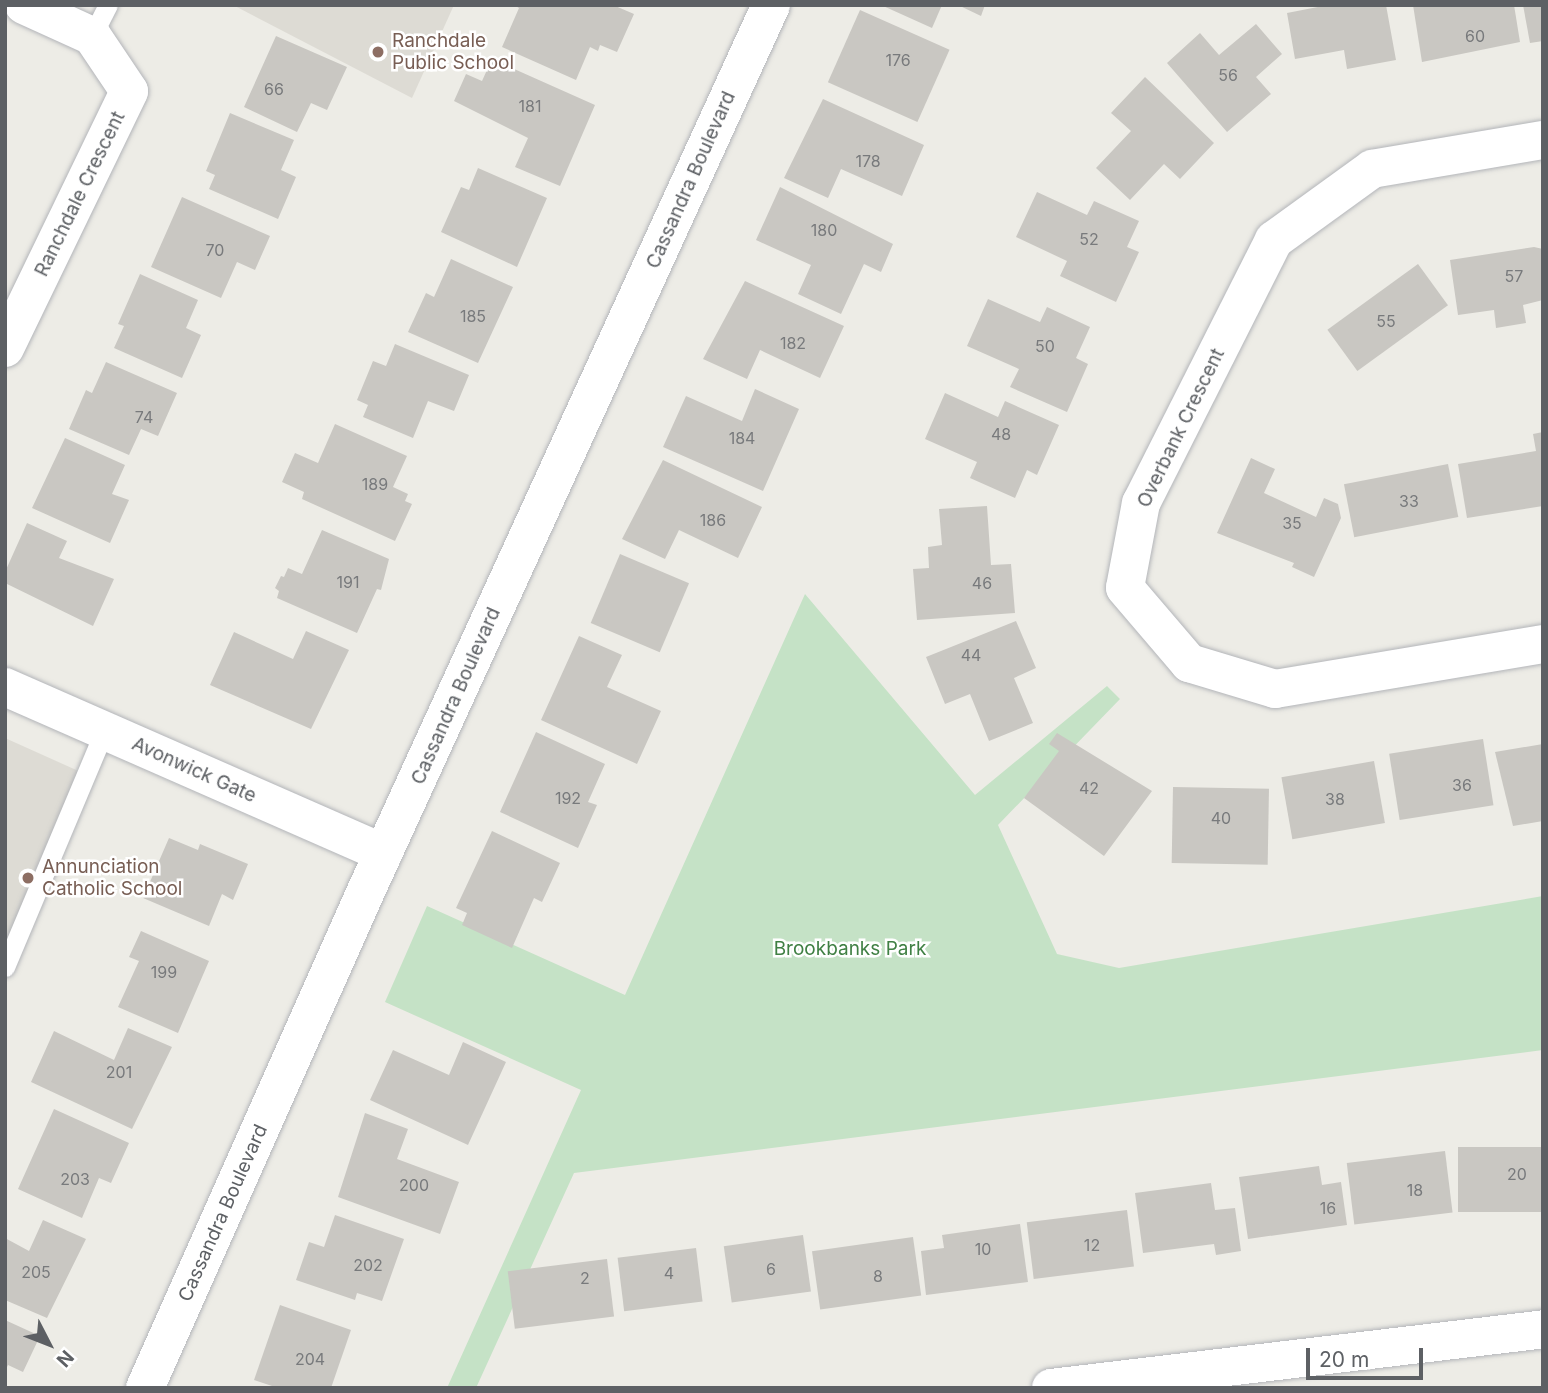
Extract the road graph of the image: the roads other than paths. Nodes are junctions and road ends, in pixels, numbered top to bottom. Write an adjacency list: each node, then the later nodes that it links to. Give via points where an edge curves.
1 (24, 5): 3 (street, Ranchdale Crescent)
2 (771, 5): 9 (street, Cassandra Boulevard)
3 (100, 21): 5 (street, Ranchdale Crescent, via 129,92)
4 (1543, 140): 6 (street, Overbank Crescent, via 1372,169 1275,240 1141,503 1125,588 1189,663 1275,689)
5 (5, 348)
6 (1543, 644)
7 (5, 687): 8 (street, Avonwick Gate)
8 (104, 731): 9 (street, Avonwick Gate); 10 (lane)
9 (383, 853): 12 (street, Cassandra Boulevard)
10 (5, 967)
11 (1543, 1329): 13 (street)
12 (145, 1388)
13 (1051, 1388)

